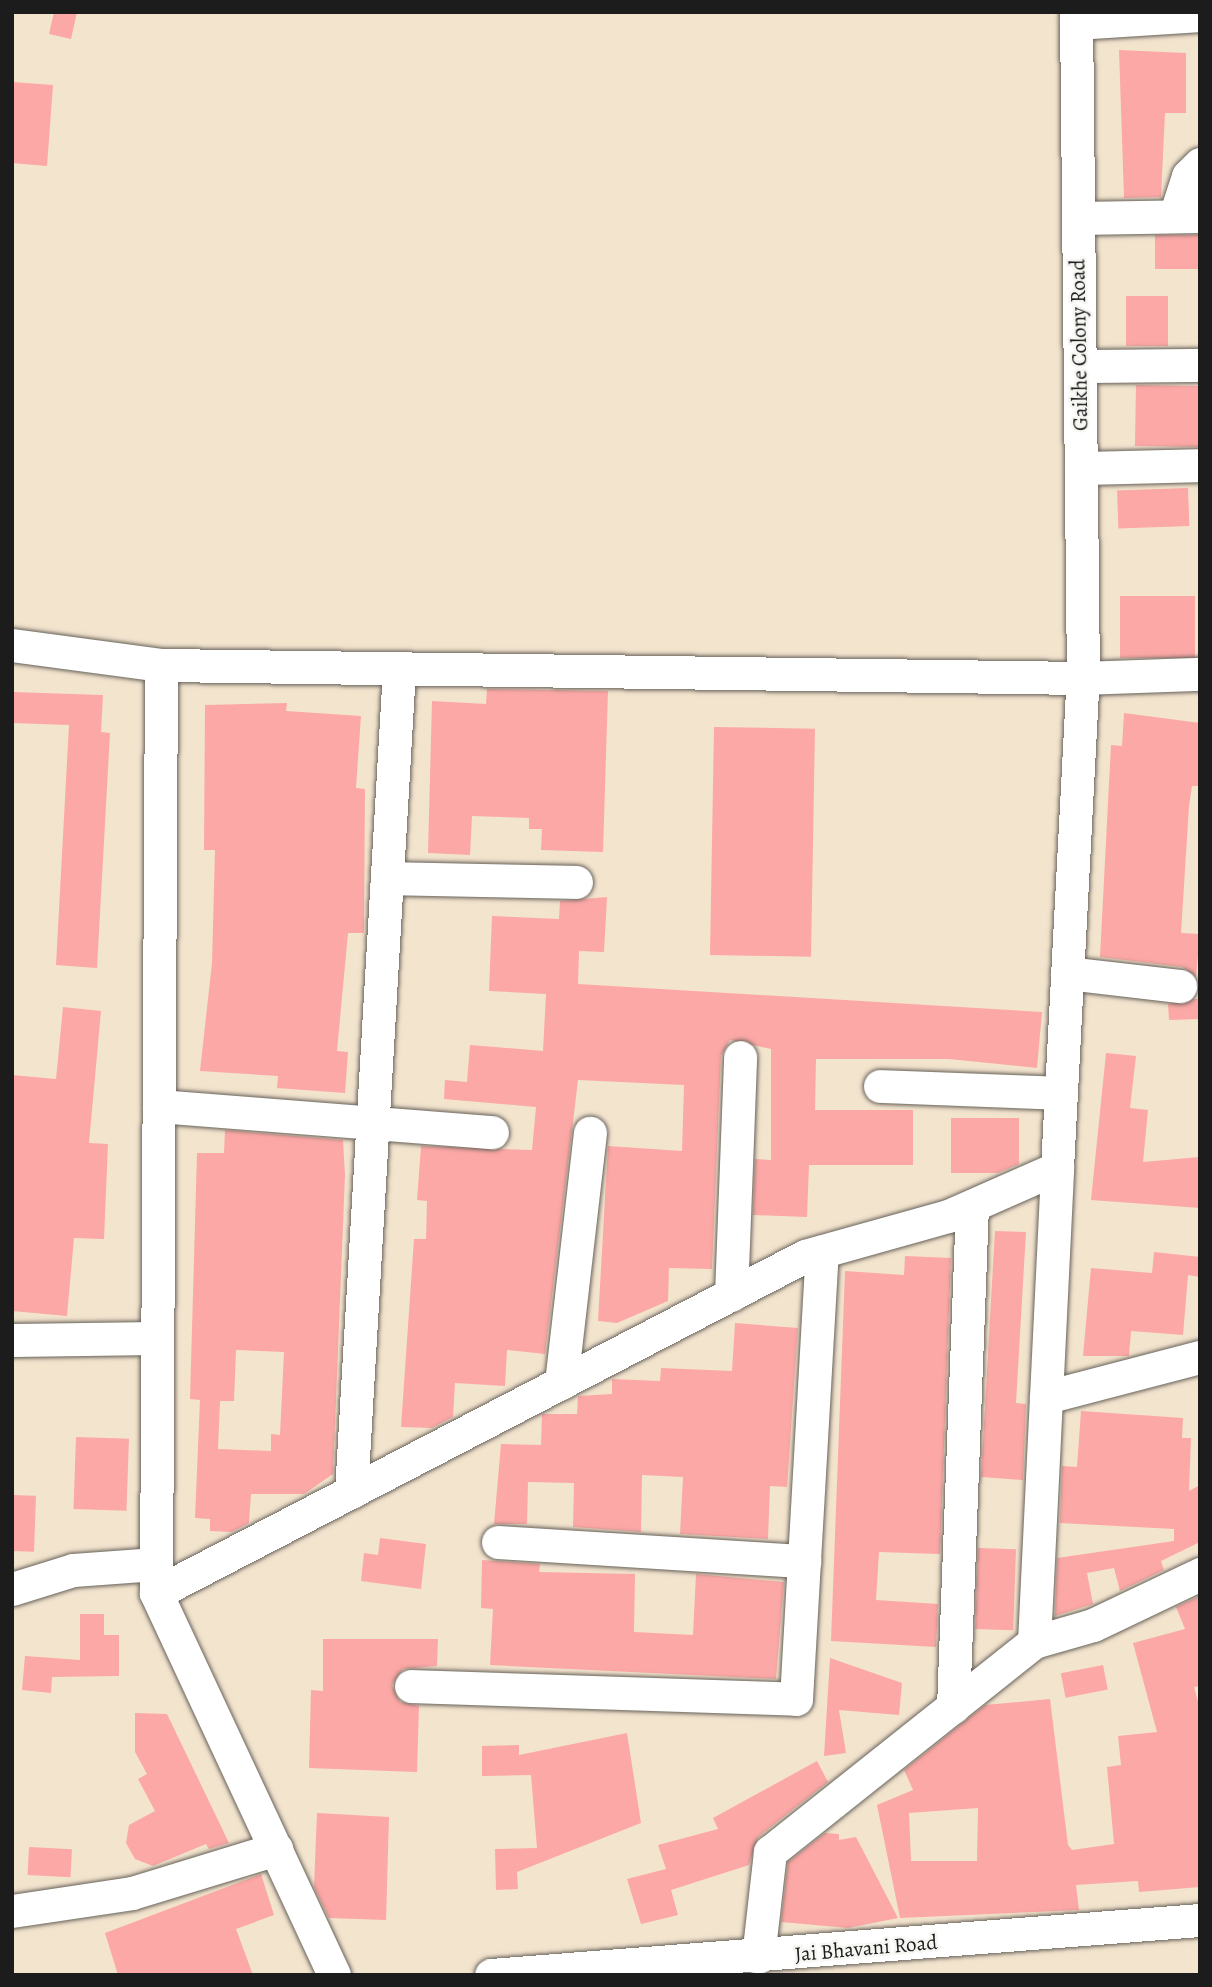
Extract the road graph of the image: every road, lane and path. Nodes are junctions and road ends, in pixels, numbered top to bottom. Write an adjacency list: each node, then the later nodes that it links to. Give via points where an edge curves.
1 (1200, 15): 2 (street)
2 (1076, 18): 5 (street, Gaikhe Colony Road)
3 (1200, 164): 4 (street, via 1188,176)
4 (1187, 216): 5 (street)
5 (1078, 218): 7 (street, Gaikhe Colony Road)
6 (1200, 365): 7 (street)
7 (1080, 366): 9 (street, Gaikhe Colony Road)
8 (1200, 465): 9 (street)
9 (1081, 468): 14 (street, Gaikhe Colony Road)
10 (12, 645): 11 (street)
11 (161, 666): 12 (street); 22 (street)
12 (399, 669): 14 (street); 15 (street)
13 (1200, 674): 14 (street)
14 (1083, 678): 17 (street, Gaikhe Colony Road)
15 (387, 878): 16 (street); 23 (street)
16 (576, 882)
17 (1068, 972): 18 (street); 21 (street, Gaikhe Colony Road)
18 (1180, 986)
19 (740, 1057): 29 (street)
20 (880, 1086): 21 (street)
21 (1061, 1093): 26 (street, Gaikhe Colony Road)
22 (159, 1106): 23 (street); 30 (street)
23 (372, 1122): 24 (street); 35 (street)
24 (492, 1132)
25 (590, 1133): 33 (street)
26 (1057, 1168): 27 (street); 34 (street, Gaikhe Colony Road)
27 (972, 1206): 28 (street); 43 (street)
28 (822, 1252): 29 (street); 37 (street)
29 (731, 1295): 33 (street)
30 (157, 1338): 31 (street); 39 (street)
31 (12, 1340)
32 (1200, 1357): 34 (street)
33 (561, 1382): 35 (street)
34 (1046, 1396): 41 (street, Gaikhe Colony Road)
35 (351, 1492): 39 (street)
36 (498, 1542): 37 (street)
37 (804, 1561): 42 (street, via 796,1699)
38 (1200, 1574): 41 (street, via 1093,1625)
39 (156, 1578): 40 (street, via 73,1570); 44 (street)
40 (12, 1589)
41 (1034, 1642): 43 (street)
42 (411, 1686)
43 (953, 1707): 47 (street, via 770,1852)
44 (276, 1849): 45 (street, via 132,1893); 49 (street)
45 (12, 1911)
46 (1200, 1920): 47 (street, Jai Bhavani Road)
47 (758, 1957): 48 (street, Jai Bhavani Road)
48 (659, 1970): 50 (street, Jai Bhavani Road)
49 (334, 1975)
50 (491, 1975)

